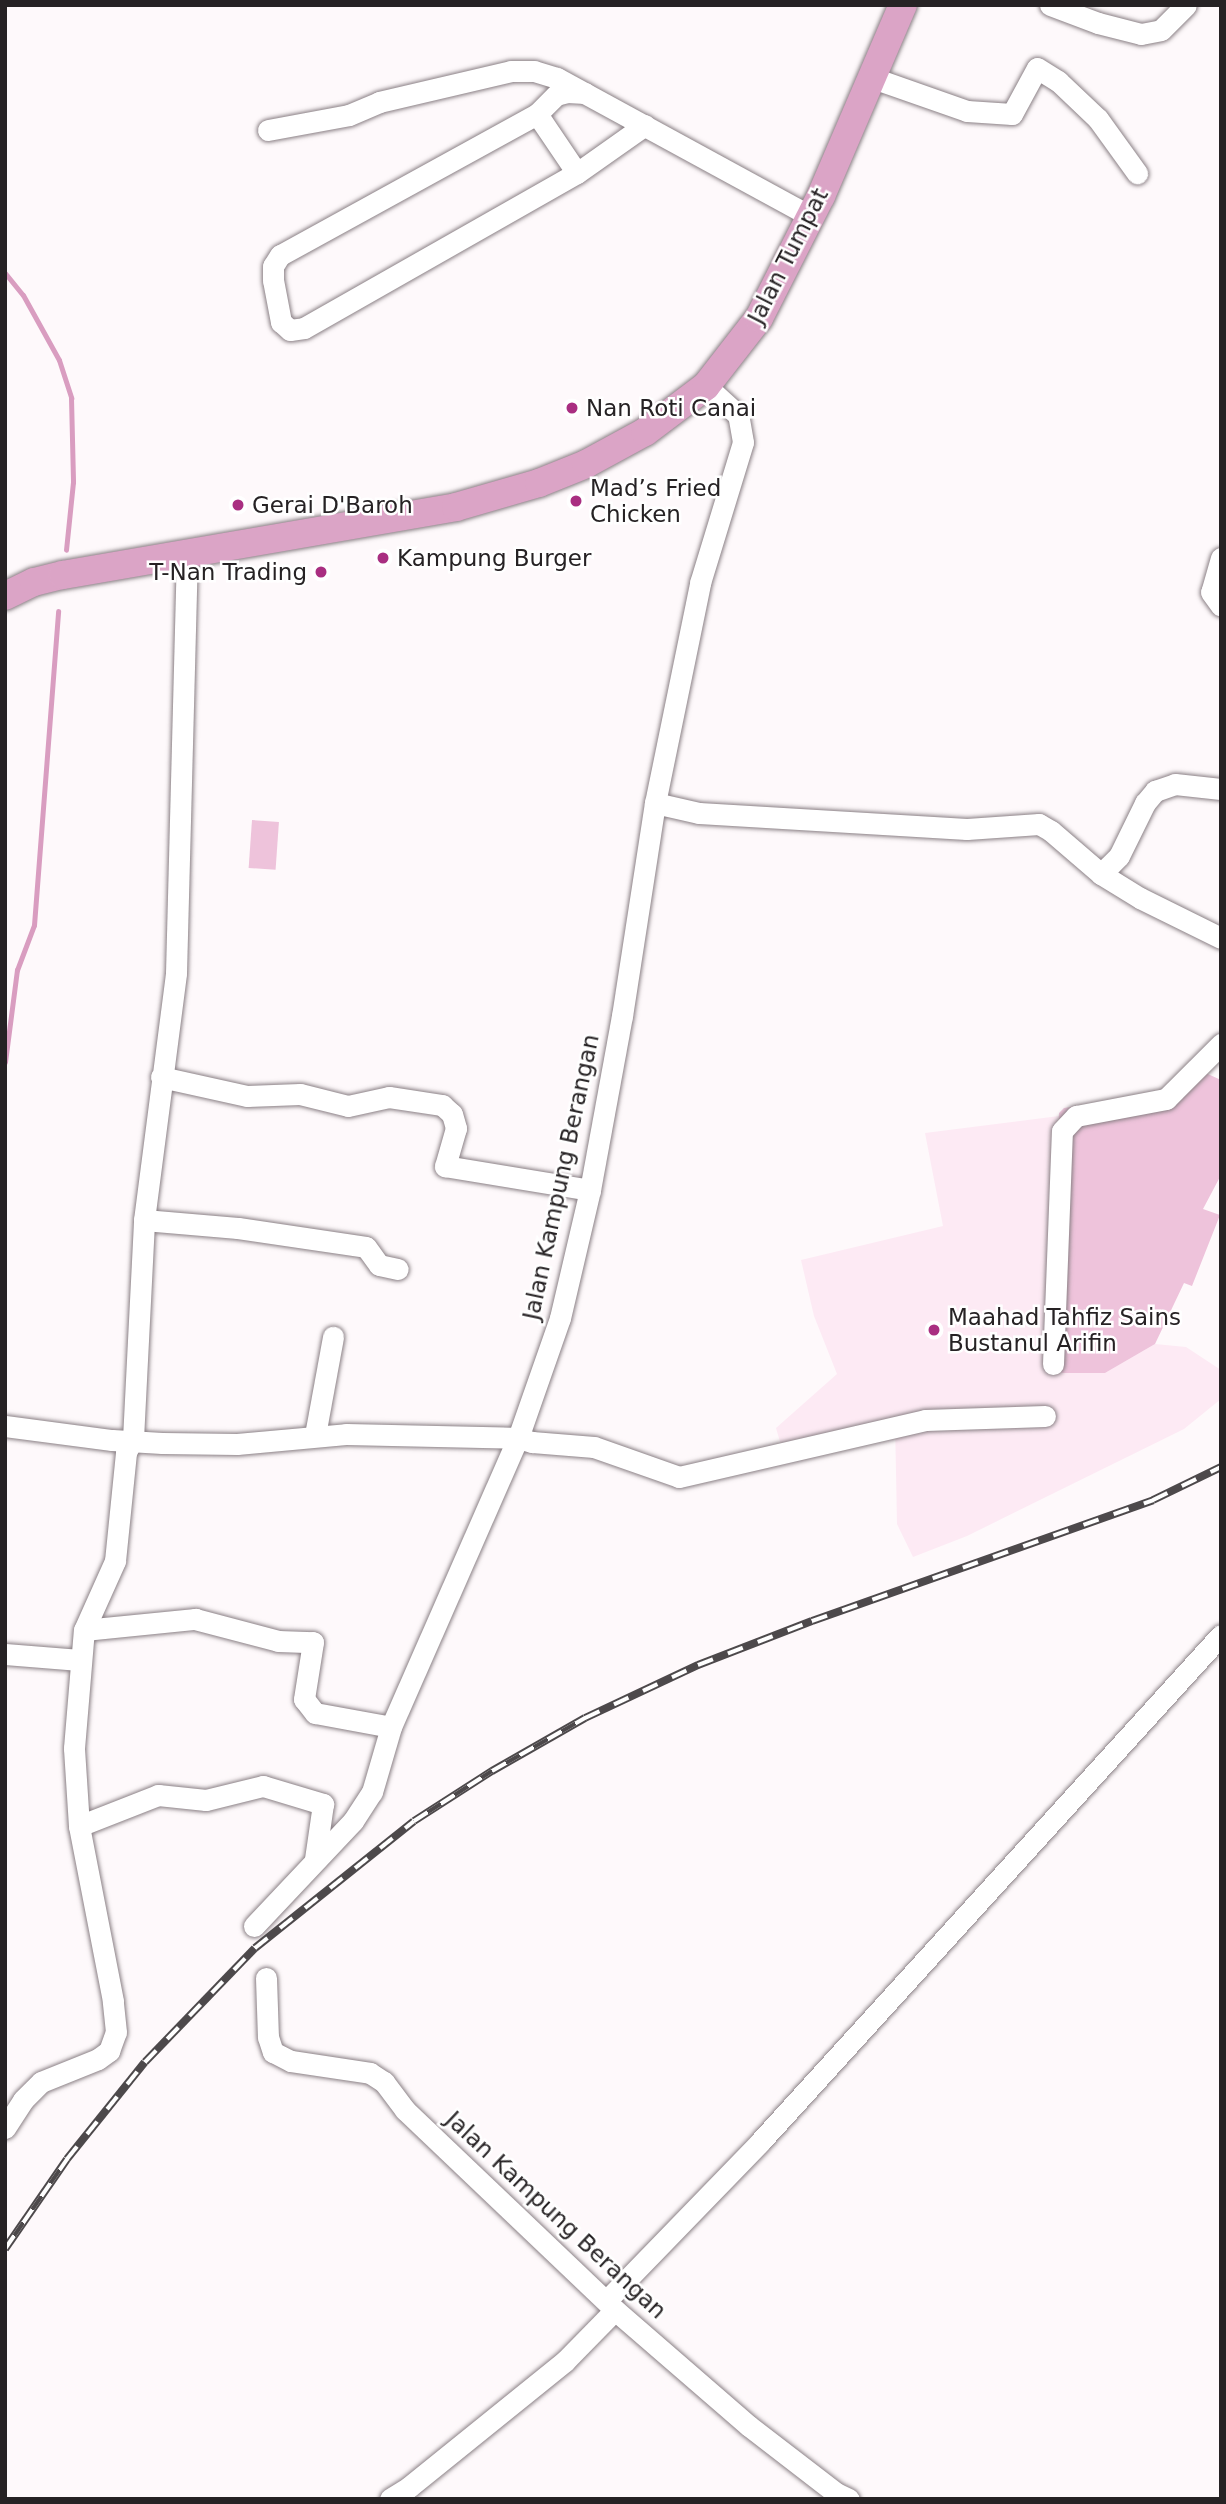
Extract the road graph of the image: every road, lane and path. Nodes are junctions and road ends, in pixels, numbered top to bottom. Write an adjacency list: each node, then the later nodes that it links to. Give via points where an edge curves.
1 (903, 5): 4 (main road, Jalan Tumpat)
2 (1049, 5): 3 (street, via 1141,34 1161,30)
3 (1186, 5)
4 (873, 78): 10 (street, via 967,111 1012,114 1037,68 1098,119); 11 (main road, Jalan Tumpat)
5 (584, 93): 6 (street, via 556,95); 7 (street); 8 (street, via 545,74 511,71 379,102 349,115)
6 (537, 114): 9 (street); 9 (street, via 280,255 272,280 281,322 290,330 304,328)
7 (645, 125): 9 (street); 11 (street)
8 (268, 130)
9 (577, 173)
10 (1137, 173)
11 (810, 216): 12 (main road, Jalan Tumpat, via 759,318)
12 (706, 386): 13 (main road, Jalan Tumpat, via 617,449 539,483 456,507); 20 (street, Jalan Kampung Berangan, via 738,415 743,442 700,583)
13 (187, 555): 16 (main road, Jalan Tumpat); 24 (street, via 176,973)
14 (1221, 558): 18 (street, via 1211,592)
15 (5, 576): 16 (main road, Jalan Tumpat)
16 (34, 582): 17 (main road, Jalan Tumpat)
17 (5, 596)
18 (1221, 606)
19 (1221, 789): 21 (street, via 1175,784 1155,791 1119,856)
20 (655, 803): 21 (street, via 699,813 954,828 1039,824); 25 (street, Jalan Kampung Berangan)
21 (1101, 874): 22 (street)
22 (1221, 938)
23 (1221, 1044): 29 (street, via 1166,1099 1076,1116 1062,1131)
24 (161, 1077): 25 (street, via 247,1096 300,1094 348,1106 389,1097 442,1105 452,1114 456,1128 445,1166); 26 (street)
25 (590, 1190): 33 (street, Jalan Kampung Berangan, via 560,1318)
26 (144, 1220): 27 (street, via 366,1247 379,1265); 34 (street)
27 (398, 1269)
28 (333, 1337): 32 (street)
29 (1053, 1363)
30 (1045, 1416): 33 (street, via 925,1419 680,1476 594,1447)
31 (5, 1426): 34 (street)
32 (315, 1435): 33 (street); 34 (street, via 237,1444)
33 (517, 1438): 39 (street, Jalan Kampung Berangan)
34 (133, 1439): 35 (street, via 126,1452 115,1561)
35 (84, 1630): 38 (street); 39 (street, via 195,1619 278,1641 313,1642 304,1699 315,1713)
36 (1221, 1634): 45 (street)
37 (5, 1654): 38 (street)
38 (80, 1660): 40 (street, via 74,1748)
39 (391, 1727): 41 (street, Jalan Kampung Berangan, via 364,1809)
40 (79, 1826): 41 (street, via 158,1795 206,1800 264,1786 323,1804); 44 (street, via 116,2032 109,2051 98,2059 41,2082)
41 (315, 1859): 42 (street, Jalan Kampung Berangan)
42 (254, 1926)
43 (265, 1978): 45 (street, Jalan Kampung Berangan, via 272,2052 291,2061 370,2073 384,2082 405,2110)
44 (5, 2128)
45 (611, 2304): 46 (street, via 565,2361); 48 (street, Jalan Kampung Berangan, via 750,2426)
46 (414, 2493): 47 (street)
47 (390, 2499)
48 (849, 2499)

